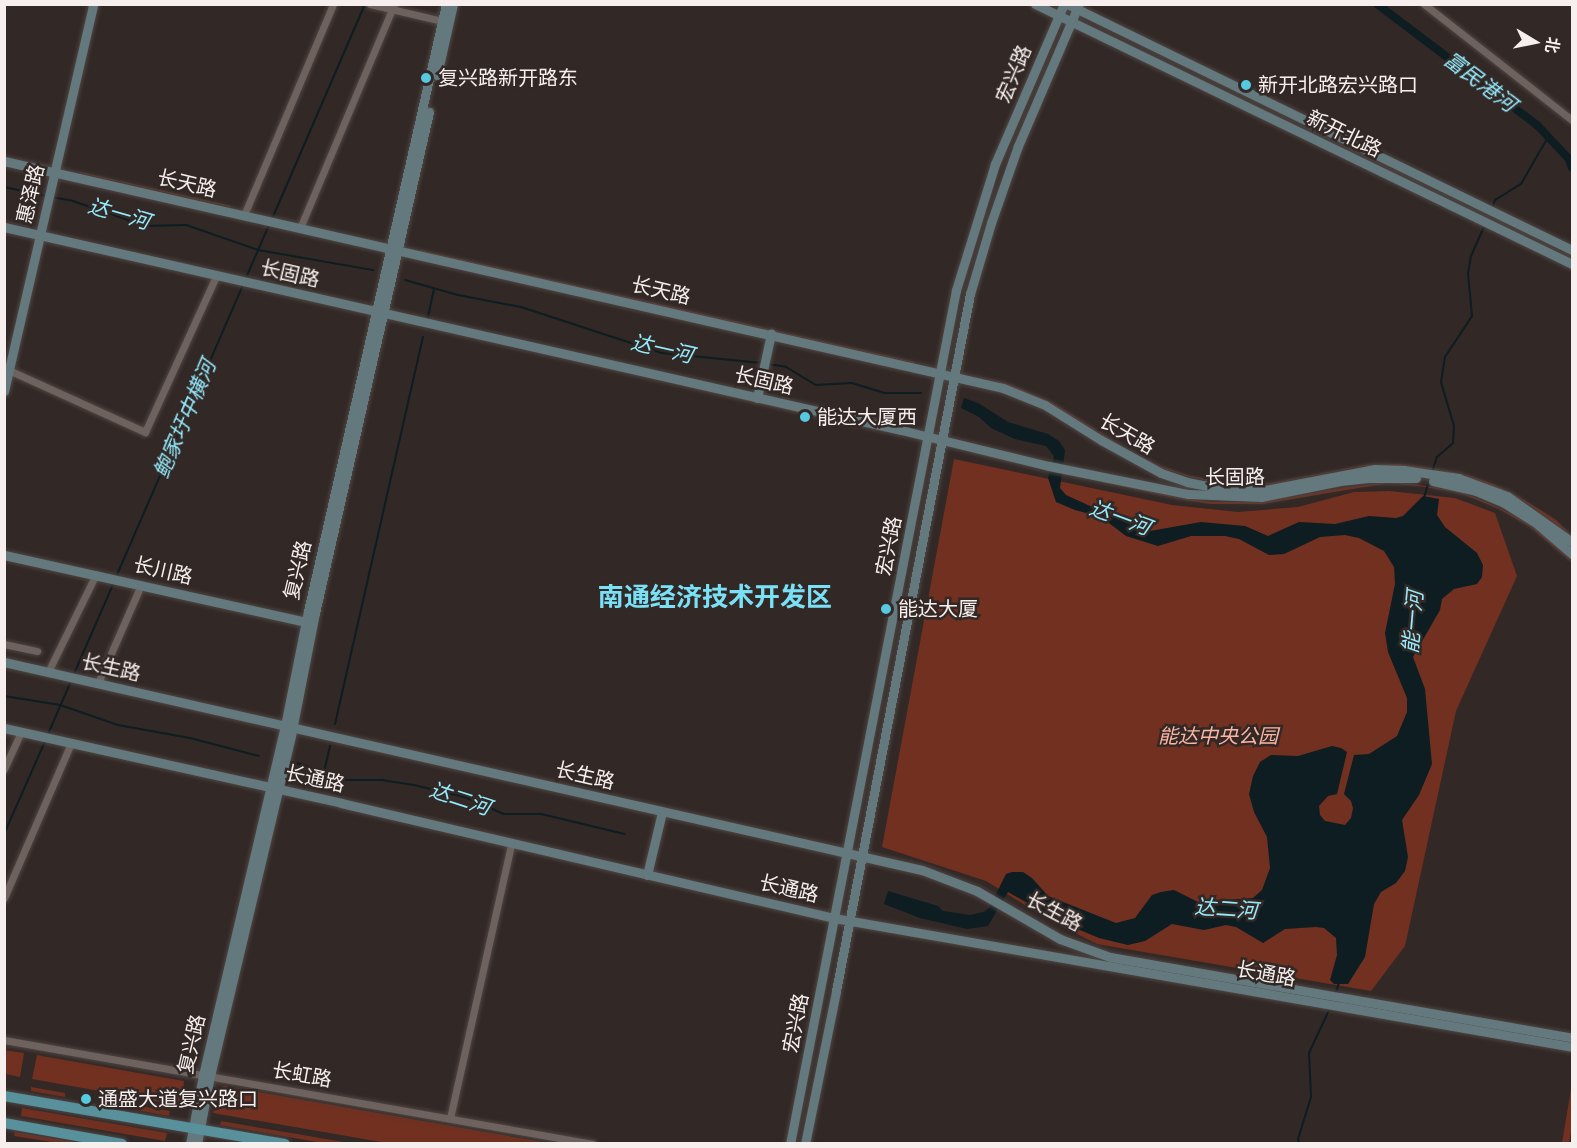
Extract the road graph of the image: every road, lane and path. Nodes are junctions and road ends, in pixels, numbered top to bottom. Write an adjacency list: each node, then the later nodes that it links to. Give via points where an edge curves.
1 (93, 4): 15 (street, 惠泽路)
2 (333, 4): 16 (street)
3 (446, 4): 11 (street, 复兴路)
4 (453, 4): 11 (street, 复兴路)
5 (1035, 4): 10 (street, 新开北路)
6 (1424, 4): 13 (street)
7 (372, 5): 9 (street)
8 (1072, 6): 10 (street, 宏兴路); 12 (street, 宏兴路); 21 (street, 新开北路)
9 (393, 7): 11 (street); 18 (street)
10 (1059, 16): 12 (street, 新开北路); 27 (street, 宏兴路, via 995,164 956,290)
11 (446, 22): 20 (street, 复兴路)
12 (1071, 22): 22 (street, 新开北路); 28 (street, 宏兴路, via 1018,146 991,223 970,294)
13 (1572, 120)
14 (4, 161): 15 (street, 长天路)
15 (54, 172): 16 (street, 长天路); 19 (street, 惠泽路)
16 (244, 215): 18 (street, 长天路)
17 (4, 227): 19 (street, 长固路)
18 (300, 228): 20 (street, 长天路)
19 (40, 235): 23 (street, 长固路); 26 (street, 惠泽路)
20 (394, 249): 24 (street, 复兴路); 25 (street, 长天路)
21 (1572, 250)
22 (1572, 264)
23 (216, 276): 24 (street, 长固路); 26 (street, via 145,432)
24 (379, 313): 30 (street, 长固路); 39 (street, 复兴路)
25 (771, 334): 27 (street, 长天路); 30 (street)
26 (7, 369): 29 (street, 惠泽路)
27 (940, 372): 28 (street, 长天路); 31 (street, 宏兴路)
28 (955, 375): 32 (street, 宏兴路); 33 (street, 长天路, via 1045,405 1127,455 1187,482 1223,489)
29 (4, 391)
30 (757, 398): 31 (street, 长固路)
31 (928, 438): 32 (street, 长固路); 53 (street, 宏兴路)
32 (941, 441): 35 (street, 长固路, via 1188,494 1245,497 1293,493 1371,478 1442,482 1504,502); 54 (street, 宏兴路)
33 (1293, 486): 34 (street, 长固路, via 1375,469 1458,478 1507,496)
34 (1572, 542)
35 (1572, 554)
36 (4, 555): 37 (street, 长川路)
37 (101, 576): 38 (street, 长川路); 43 (street)
38 (141, 585): 39 (street, 长川路); 44 (street)
39 (309, 623): 45 (street, 复兴路)
40 (4, 644): 41 (street)
41 (36, 651)
42 (4, 662): 43 (street, 长生路)
43 (53, 673): 44 (street, 长生路)
44 (94, 682): 45 (street, 长生路)
45 (289, 727): 50 (street, 复兴路); 51 (street, 长生路)
46 (4, 728): 47 (street, 长通路)
47 (24, 733): 48 (street, 长通路); 49 (street)
48 (68, 742): 50 (street, 长通路); 56 (street)
49 (4, 769)
50 (275, 788): 52 (street, 长通路); 63 (street, 复兴路)
51 (662, 812): 53 (street, 长生路); 55 (street)
52 (511, 844): 55 (street, 长通路); 65 (street)
53 (847, 852): 54 (street, 长生路); 57 (street, 宏兴路)
54 (860, 855): 58 (street, 宏兴路); 59 (street, 长生路, via 952,880 1060,939 1089,951)
55 (647, 875): 57 (street, 长通路)
56 (4, 898)
57 (834, 918): 58 (street, 长通路); 73 (street, 宏兴路)
58 (849, 921): 62 (street, 长通路); 74 (street, 宏兴路)
59 (1143, 964): 60 (street, 长通路)
60 (1572, 1038)
61 (4, 1040): 63 (street, 长虹路)
62 (1572, 1047)
63 (206, 1076): 65 (street, 长虹路); 67 (street, 复兴路)
64 (4, 1096): 67 (main road)
65 (450, 1118): 72 (street, 长虹路)
66 (4, 1124): 68 (main road)
67 (196, 1128): 69 (street, 复兴路); 70 (street, 复兴路); 71 (main road)
68 (122, 1143)
69 (189, 1143)
70 (197, 1143)
71 (285, 1143)
72 (593, 1143)
73 (790, 1143)
74 (805, 1143)

